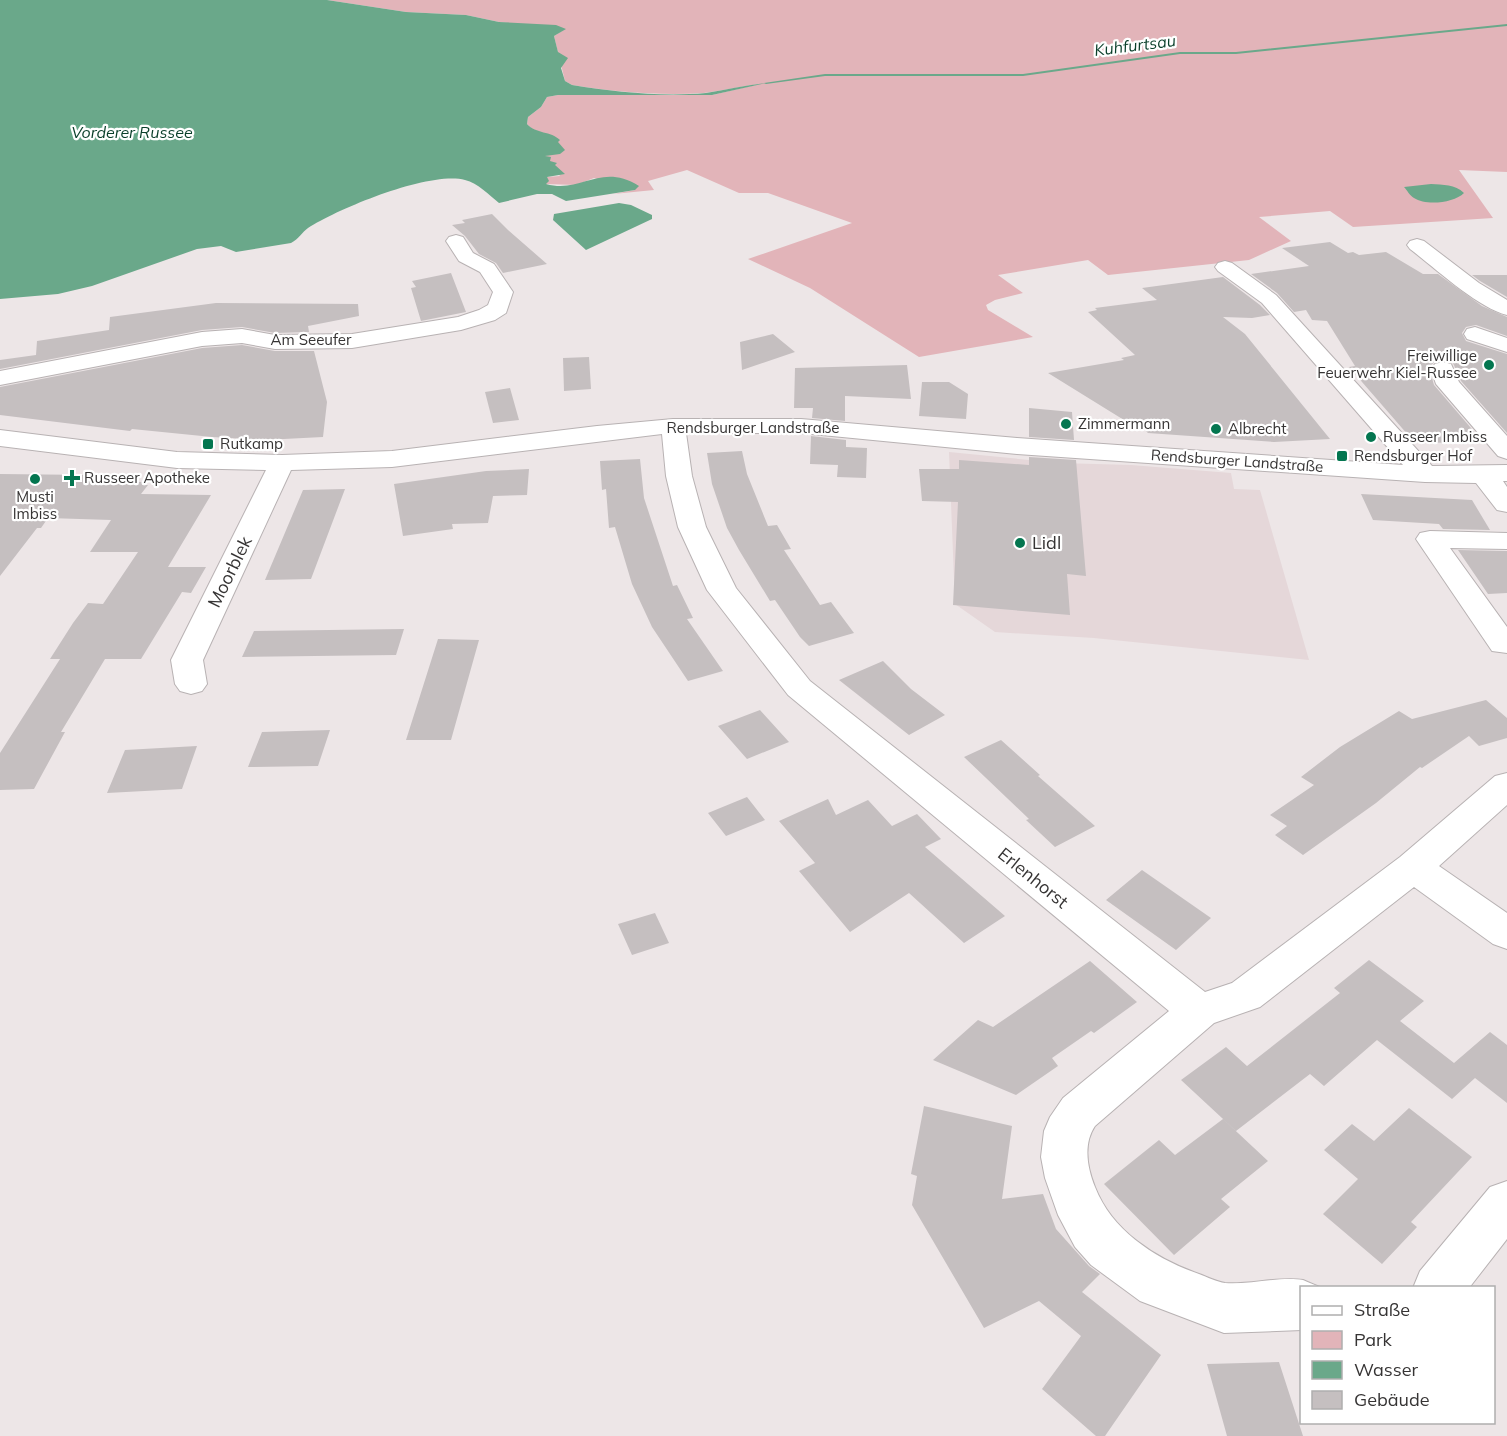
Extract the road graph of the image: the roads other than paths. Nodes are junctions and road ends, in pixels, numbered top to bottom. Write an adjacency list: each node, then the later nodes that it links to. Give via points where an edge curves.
1 (456, 241): 7 (street, Am Seeufer, via 466,257 487,268 503,292 498,308 487,315 352,341 275,342)
2 (1417, 245): 4 (street)
3 (1225, 267): 15 (street, via 1269,299)
4 (1507, 309)
5 (335, 330): 7 (street)
6 (1475, 334): 8 (street)
7 (242, 336): 10 (street, Am Seeufer, via 202,339)
8 (1507, 345)
9 (1443, 369): 13 (street, via 1448,384)
10 (0, 378)
11 (674, 426): 14 (street, Rendsburger Landstraße, via 392,459); 15 (street, Rendsburger Landstraße, via 801,426 1017,446); 24 (street, Erlenhorst, via 679,476 692,527 722,590 799,688)
12 (0, 439): 14 (street, Rendsburger Landstraße, via 177,460)
13 (1507, 451)
14 (282, 463): 20 (street, Moorblek, via 187,660)
15 (1425, 474): 16 (street, Rendsburger Landstraße)
16 (1495, 474): 17 (street)
17 (1507, 504)
18 (1507, 541): 19 (street, via 1430,539)
19 (1503, 644)
20 (191, 684)
21 (1507, 785): 22 (street)
22 (1413, 867): 23 (street); 24 (street, via 1246,995)
23 (1507, 933)
24 (1199, 1011): 27 (street, via 1079,1113 1066,1131 1064,1157 1074,1198 1092,1231 1108,1248 1157,1284 1224,1308)
25 (1507, 1203): 26 (street)
26 (1438, 1286)
27 (1300, 1305)

